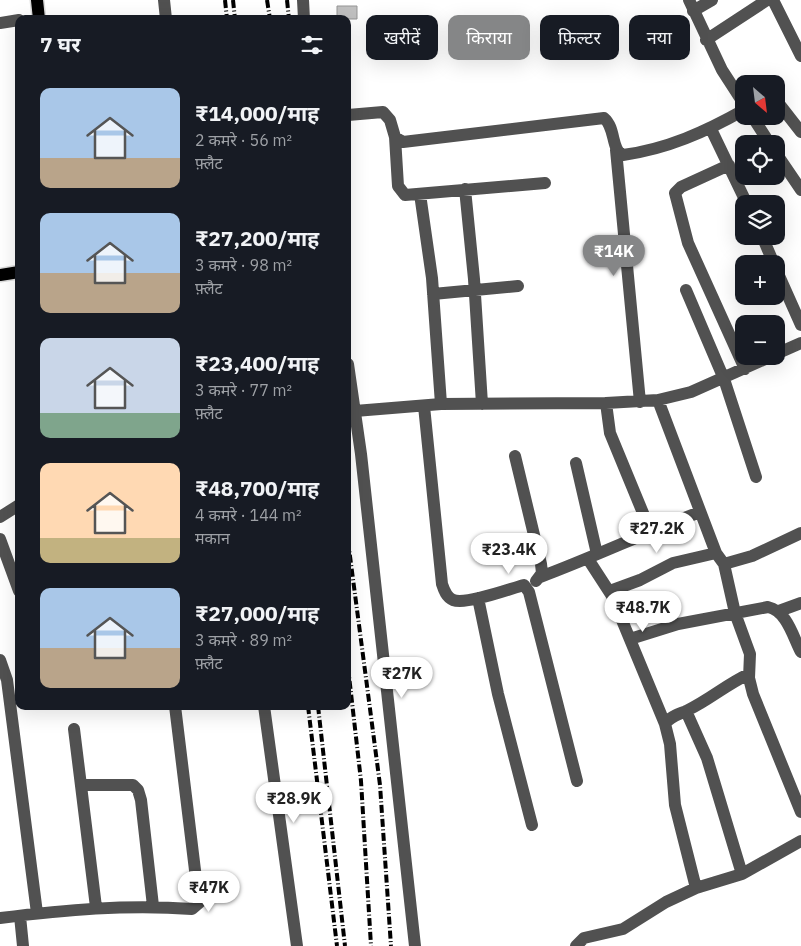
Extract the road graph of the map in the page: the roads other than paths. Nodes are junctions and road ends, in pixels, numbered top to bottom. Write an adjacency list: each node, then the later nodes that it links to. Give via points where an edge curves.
1 (37, 0): 8 (main road)
2 (164, 0): 9 (street)
3 (303, 0): 10 (street)
4 (712, 0): 7 (street)
5 (767, 0): 13 (street)
6 (772, 0): 14 (street)
7 (691, 6): 13 (street)
8 (35, 15)
9 (166, 15)
10 (304, 15)
11 (15, 20): 12 (street)
12 (0, 22)
13 (706, 40): 15 (street)
14 (801, 56)
15 (735, 89)
16 (785, 112): 20 (street)
17 (351, 115): 21 (street, via 382,112 390,120)
18 (735, 115): 19 (street)
19 (711, 129): 22 (street, via 672,145 623,155); 23 (street)
20 (801, 132)
21 (395, 138): 22 (street, via 412,142 604,118 611,124); 28 (street, via 398,186 405,195)
22 (616, 150): 45 (street)
23 (729, 165): 29 (street); 41 (street, via 681,187 675,193 688,243)
24 (785, 166): 27 (street)
25 (544, 183): 26 (street)
26 (465, 188): 28 (street); 33 (street)
27 (801, 190)
28 (420, 194): 36 (street)
29 (743, 195)
30 (15, 273): 31 (main road)
31 (0, 275)
32 (518, 286): 33 (street)
33 (475, 288): 36 (street); 47 (street)
34 (785, 289): 37 (street)
35 (686, 290): 42 (street)
36 (433, 294): 46 (street)
37 (801, 325)
38 (801, 343): 39 (street)
39 (785, 350)
40 (753, 365): 41 (street)
41 (745, 369): 42 (street)
42 (724, 379): 44 (street); 53 (street)
43 (351, 384): 50 (street)
44 (658, 400): 45 (street); 55 (street)
45 (640, 402): 48 (street)
46 (441, 404): 47 (street); 49 (street)
47 (482, 404): 48 (street)
48 (606, 404): 57 (street, via 610,433)
49 (424, 406): 50 (street); 67 (street, via 442,584 452,600)
50 (355, 411): 94 (street)
51 (515, 456): 64 (street, via 541,564)
52 (576, 463): 61 (street)
53 (756, 477)
54 (15, 508): 56 (street)
55 (700, 512): 57 (street); 60 (street)
56 (0, 517)
57 (650, 530): 61 (street)
58 (801, 533): 62 (street, via 752,556)
59 (0, 539): 63 (street)
60 (716, 553): 62 (street); 66 (street, via 673,563)
61 (593, 557): 64 (street); 66 (street)
62 (724, 564): 70 (street)
63 (15, 568)
64 (540, 577): 65 (street)
65 (524, 585): 67 (street); 80 (street, via 539,627)
66 (610, 591): 71 (street)
67 (478, 598): 83 (street, via 498,694)
68 (801, 602): 69 (street)
69 (779, 612): 70 (street, via 768,607); 72 (street)
70 (735, 613): 71 (street, via 678,624); 74 (street, via 750,654)
71 (630, 639): 78 (street)
72 (801, 652)
73 (0, 660): 89 (street, via 7,680)
74 (748, 674): 77 (street); 82 (street, via 752,694)
75 (176, 710): 87 (street, via 200,898 192,909)
76 (265, 710): 93 (street)
77 (686, 711): 78 (street); 85 (street, via 707,758)
78 (665, 724): 86 (street, via 670,744 675,805)
79 (74, 729): 81 (street)
80 (577, 780)
81 (81, 785): 87 (street, via 133,786 138,790); 88 (street)
82 (801, 812)
83 (532, 825)
84 (801, 840): 85 (street)
85 (742, 874): 86 (street)
86 (696, 888): 95 (street, via 666,902 622,930 584,938)
87 (153, 906): 88 (street)
88 (96, 907): 89 (street)
89 (37, 913): 90 (street)
90 (20, 916): 91 (street); 92 (street)
91 (0, 918)
92 (23, 946)
93 (297, 946)
94 (415, 946)
95 (576, 946)

